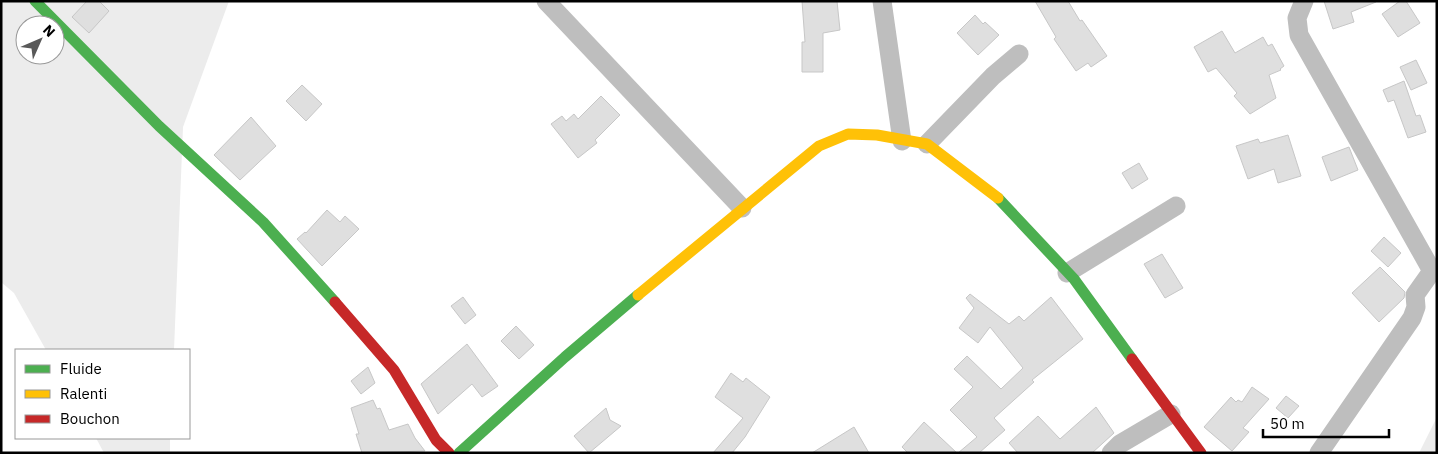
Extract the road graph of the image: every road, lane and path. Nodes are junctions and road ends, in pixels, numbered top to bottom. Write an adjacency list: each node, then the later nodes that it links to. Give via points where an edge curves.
1 (35, 1): 12 (street, via 159,126 263,222 342,308 394,370 436,440)
2 (546, 1): 9 (street)
3 (882, 1): 6 (street)
4 (1304, 1): 16 (street, via 1297,18 1299,35 1432,271 1415,295 1416,308 1412,318)
5 (1019, 54): 7 (street)
6 (902, 141): 7 (street); 9 (street, via 877,135 848,134 819,146)
7 (927, 144): 10 (street, via 1000,200)
8 (1176, 206): 10 (street)
9 (742, 208): 13 (street)
10 (1067, 273): 11 (street)
11 (1171, 414): 14 (street, via 1120,444); 15 (street)
12 (449, 453)
13 (459, 453)
14 (1111, 453)
15 (1201, 453)
16 (1319, 453)

